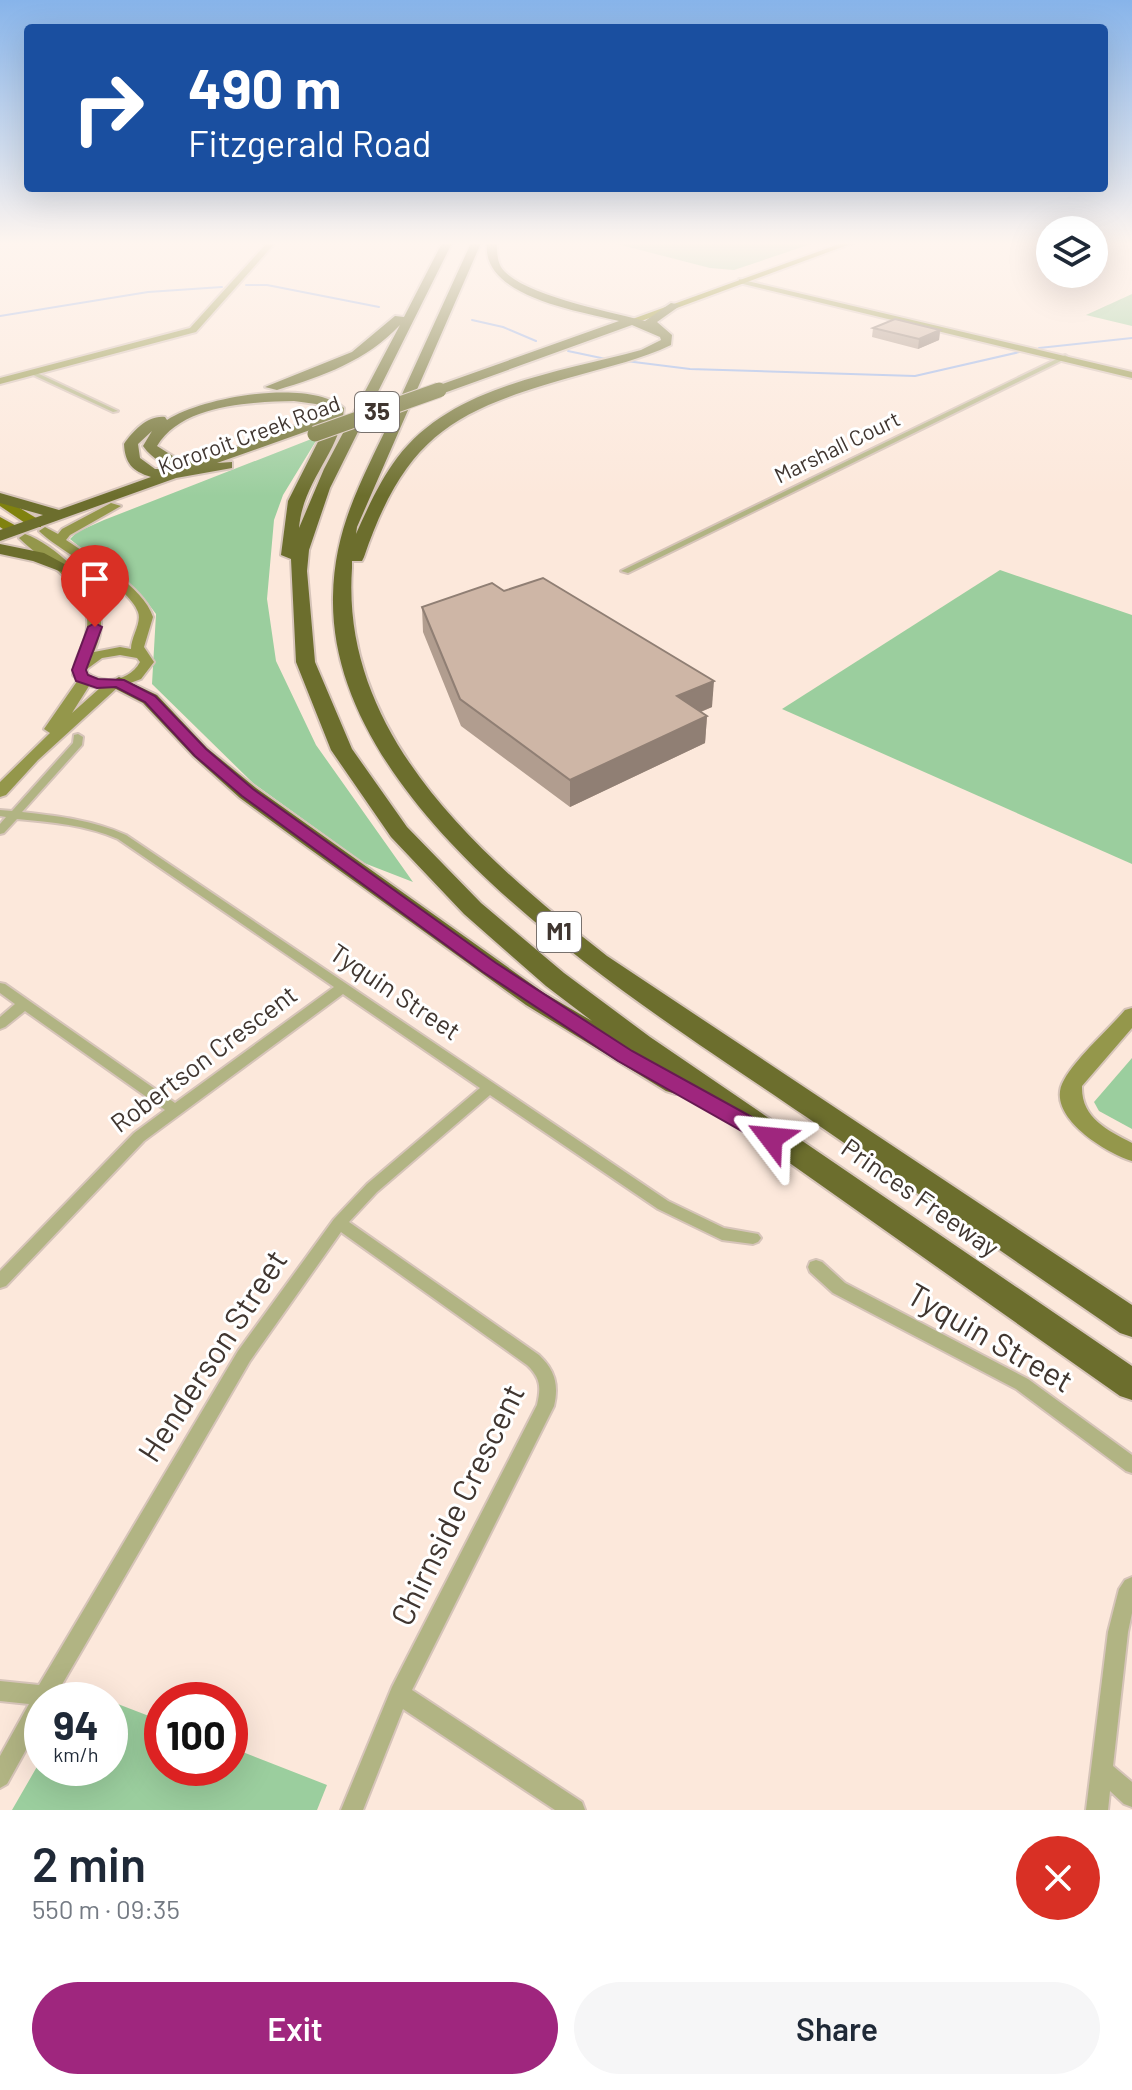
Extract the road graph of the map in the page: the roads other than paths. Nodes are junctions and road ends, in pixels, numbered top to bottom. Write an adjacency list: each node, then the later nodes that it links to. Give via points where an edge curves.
1 (195, 327): 10 (street)
2 (391, 327): 17 (highway, via 372,348 313,375 155,423 131,444 131,456)
3 (404, 327): 29 (highway, Princes Freeway / M1, via 308,524 297,600)
4 (438, 327): 27 (highway, Princes Freeway / M1, via 349,527 342,570)
5 (590, 327): 13 (highway, Kororoit Creek Road / 35)
6 (601, 327): 13 (highway, Kororoit Creek Road / 35)
7 (653, 327): 27 (highway, via 667,338 660,348 497,395 420,439 365,531)
8 (941, 327): 9 (street)
9 (1062, 358): 11 (street); 26 (street, Marshall Court)
10 (33, 373): 12 (street); 14 (street)
11 (1132, 375)
12 (0, 381)
13 (442, 384): 15 (highway, Kororoit Creek Road / 35); 16 (highway, Kororoit Creek Road / 35, bridge)
14 (115, 411)
15 (197, 465): 18 (highway, Kororoit Creek Road / 35); 29 (highway, via 160,457 152,450 151,439 173,422 253,397 301,395 337,408 291,516 291,581)
16 (227, 465): 18 (highway); 23 (highway, Kororoit Creek Road / 35)
17 (141, 467): 18 (highway); 20 (highway, via 134,480)
18 (168, 476): 20 (highway, Kororoit Creek Road / 35)
19 (0, 499): 21 (highway); 23 (main road)
20 (96, 502): 21 (highway, Kororoit Creek Road / 35)
21 (62, 515): 23 (highway, Kororoit Creek Road / 35)
22 (7, 528): 23 (highway, Kororoit Creek Road); 24 (highway, Kororoit Creek Road); 25 (street)
23 (47, 532): 28 (street, via 144,609 146,618 136,639)
24 (0, 547): 25 (highway)
25 (62, 567): 30 (street, via 91,607 95,627)
26 (625, 571)
27 (343, 625): 50 (highway, Princes Freeway / M1, via 360,689 402,765 459,837 539,915 664,1010)
28 (139, 654): 30 (street, via 108,652); 31 (street, via 147,660 146,668)
29 (306, 663): 44 (highway, Princes Freeway / M1, via 331,727 373,796 469,905 581,1001)
30 (83, 672): 31 (street); 33 (street, via 75,699)
31 (116, 683): 33 (street); 44 (highway, via 160,707 200,752 248,793 535,999)
32 (78, 737): 35 (street, via 78,743)
33 (32, 757): 34 (street)
34 (0, 792)
35 (7, 814): 36 (street); 38 (street, Tyquin Street, via 109,830)
36 (0, 831)
37 (0, 987): 39 (street)
38 (343, 987): 42 (street, Tyquin Street); 43 (street, Robertson Crescent)
39 (24, 1004): 41 (street); 43 (street)
40 (1132, 1015): 45 (street, via 1072,1084 1070,1097 1074,1111 1098,1134)
41 (0, 1024)
42 (489, 1088): 46 (street, Henderson Street); 47 (street, Tyquin Street, via 663,1205 722,1234)
43 (174, 1109): 49 (street, Robertson Crescent, via 110,1165)
44 (795, 1151): 51 (highway, Princes Freeway / M1)
45 (1132, 1153)
46 (339, 1223): 54 (street, Henderson Street, via 244,1356); 56 (street, Chirnside Crescent, via 533,1360 550,1381 545,1406)
47 (753, 1238)
48 (816, 1267): 52 (street, Tyquin Street, via 839,1288 1022,1384)
49 (0, 1281)
50 (1132, 1323)
51 (1132, 1385)
52 (1132, 1465)
53 (1132, 1587): 59 (street, via 1118,1632)
54 (53, 1682)
55 (0, 1691): 57 (street)
56 (399, 1694): 62 (street, Chirnside Crescent); 63 (street)
57 (24, 1695)
58 (24, 1733): 60 (street, Henderson Street)
59 (1103, 1771): 61 (street); 64 (street)
60 (0, 1777)
61 (1132, 1796)
62 (352, 1810)
63 (574, 1810)
64 (1097, 1810)

